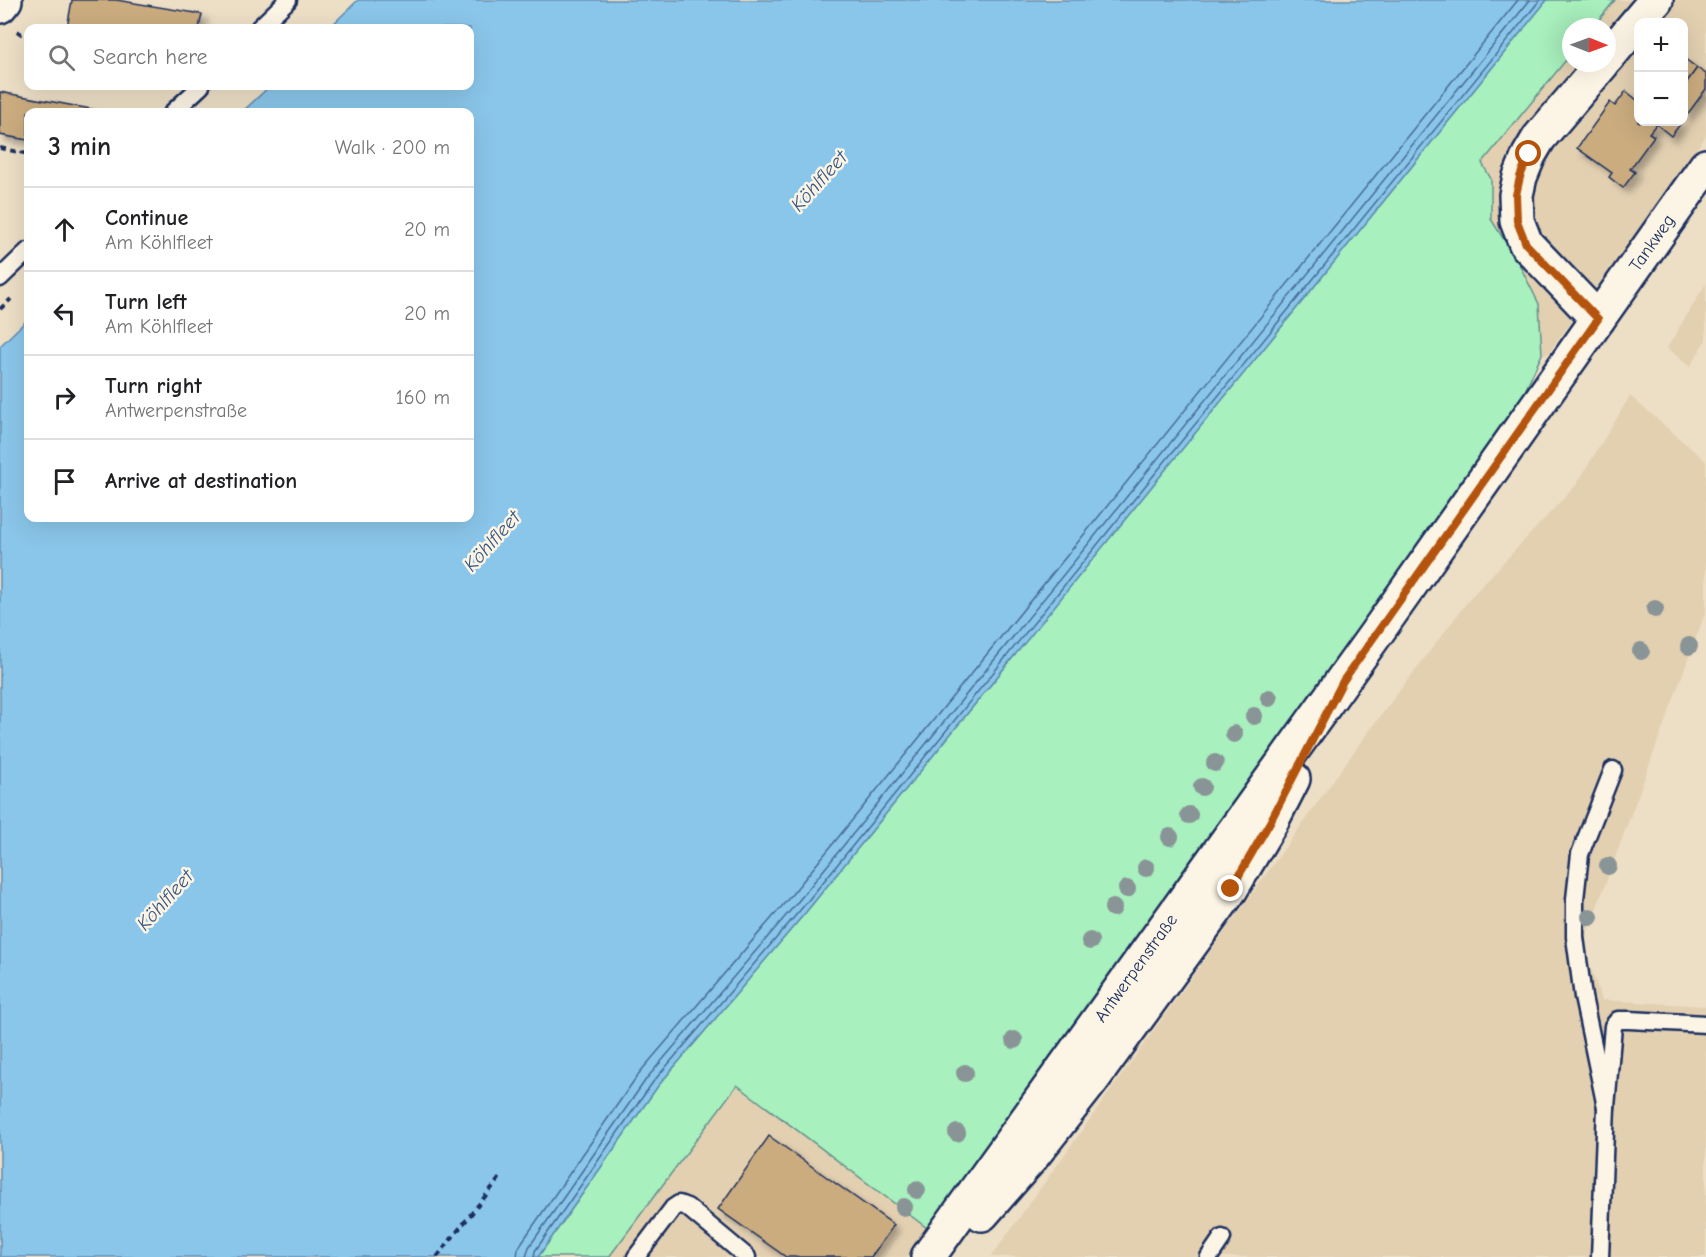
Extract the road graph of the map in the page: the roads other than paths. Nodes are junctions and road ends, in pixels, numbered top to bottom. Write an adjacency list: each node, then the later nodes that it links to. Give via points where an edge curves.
1 (5, 0): 4 (street)
2 (288, 0): 5 (lane)
3 (1656, 0): 6 (street)
4 (0, 6)
5 (263, 24)
6 (1616, 47)
7 (1596, 72): 13 (street, via 1534,146 1516,195 1517,221 1526,244)
8 (197, 90): 9 (lane)
9 (177, 108)
10 (1706, 166): 13 (street, Tankweg)
11 (24, 255): 12 (lane)
12 (0, 278)
13 (1598, 319): 14 (street, Antwerpenstraße)
14 (1343, 681): 21 (street, Antwerpenstraße); 22 (street, Antwerpenstraße, via 1231,889 1092,1080 1030,1159)
15 (1613, 770): 17 (lane, via 1580,854 1575,899 1575,937 1583,997)
16 (1706, 1024): 17 (lane, via 1618,1020 1613,1026)
17 (1606, 1107): 24 (lane)
18 (1222, 1238): 23 (lane)
19 (636, 1257): 20 (lane, via 680,1204)
20 (747, 1257)
21 (928, 1257)
22 (943, 1257)
23 (1209, 1257)
24 (1600, 1257)

